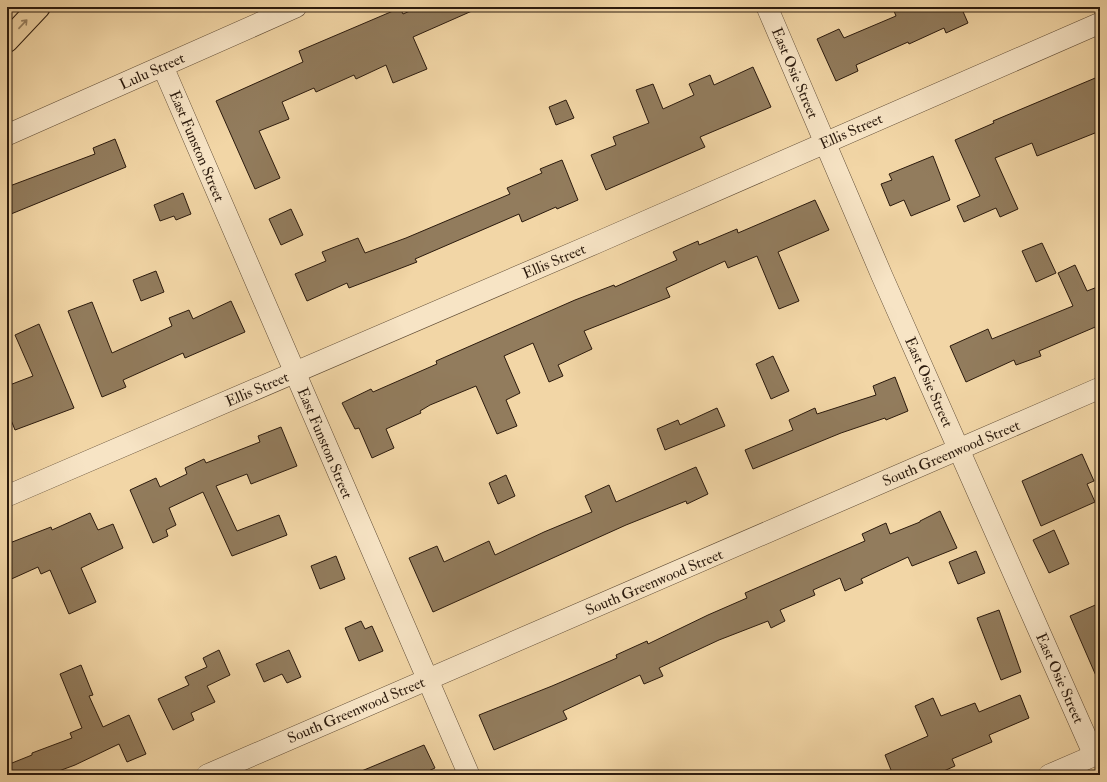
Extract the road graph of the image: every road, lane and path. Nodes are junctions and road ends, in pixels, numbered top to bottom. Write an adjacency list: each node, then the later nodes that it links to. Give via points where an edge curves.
1 (39, 7): 5 (main road, one-way to 1)
2 (296, 7): 6 (street, Lulu Street)
3 (767, 7): 8 (street, East Osie Street)
4 (1100, 23): 8 (street, Ellis Street)
5 (7, 41)
6 (163, 67): 7 (street, Lulu Street); 9 (street, East Funston Street)
7 (7, 135)
8 (825, 143): 9 (street, Ellis Street); 11 (street, East Osie Street)
9 (295, 372): 12 (street, Ellis Street); 13 (street, East Funston Street)
10 (1100, 388): 11 (street, South Greenwood Street)
11 (959, 450): 13 (street, South Greenwood Street); 14 (street, East Osie Street)
12 (7, 496)
13 (427, 679): 15 (street, South Greenwood Street); 16 (street, East Funston Street)
14 (1097, 754): 17 (street)
15 (207, 775)
16 (469, 775)
17 (1049, 775)

